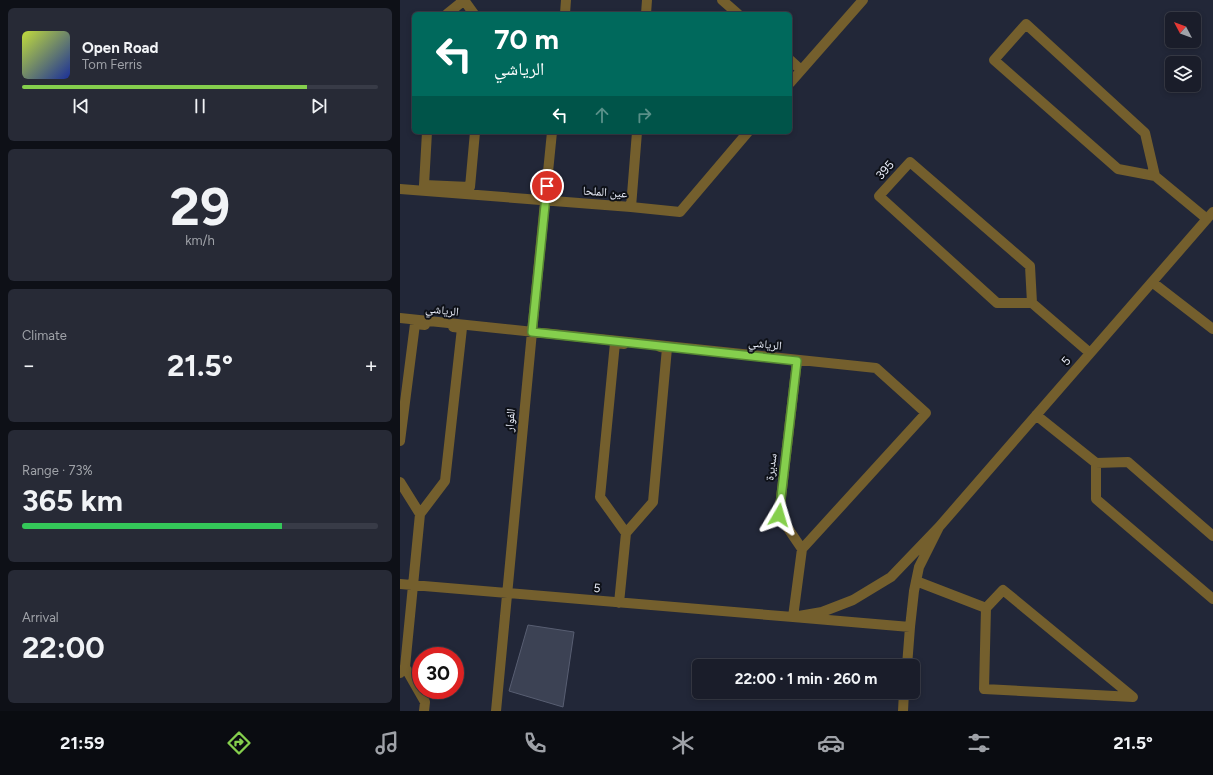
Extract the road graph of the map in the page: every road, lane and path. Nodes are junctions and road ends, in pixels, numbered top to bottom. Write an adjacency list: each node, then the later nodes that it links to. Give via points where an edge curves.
1 (464, 0): 6 (street); 7 (street)
2 (566, 0): 8 (street)
3 (647, 0): 9 (street)
4 (722, 0): 10 (street)
5 (863, 0): 12 (street)
6 (449, 12)
7 (473, 12)
8 (565, 12)
9 (646, 12)
10 (736, 12)
11 (792, 62): 12 (street)
12 (801, 70): 13 (street)
13 (792, 81)
14 (428, 134): 15 (street, via 424,185 470,187)
15 (475, 134)
16 (552, 134): 21 (street, الفوار)
17 (637, 134): 22 (street)
18 (746, 134): 22 (street, عين الملحا, via 680,212)
19 (1155, 176): 19 (street, via 1145,133 1026,24 994,60 1118,169); 23 (street)
20 (400, 189): 21 (street, عين الملحا)
21 (545, 200): 22 (street, عين الملحا); 27 (street, الفوار)
22 (631, 207)
23 (1210, 216): 24 (street, 5)
24 (1152, 282): 28 (street); 29 (street, 5)
25 (1032, 303): 25 (street, 395, via 1030,266 910,162 879,196 997,303); 29 (street)
26 (400, 318): 27 (street, الرياشي)
27 (532, 332): 30 (street, الرياشي); 43 (street, الفوار)
28 (1213, 332)
29 (1090, 353): 31 (street, 5)
30 (797, 361): 39 (street, سديرة, via 779,515); 39 (street, الرياشي, via 876,368 926,413)
31 (1036, 415): 33 (street); 36 (street, 5)
32 (400, 441): 35 (street, via 414,324 462,328 445,481)
33 (1096, 463): 38 (street, via 1128,462); 44 (street, via 1096,499)
34 (400, 482): 35 (street)
35 (420, 514): 42 (street)
36 (939, 527): 40 (street, 5, via 919,567); 47 (street, 5, via 891,577 853,600 822,612)
37 (626, 533): 37 (street, via 600,497 615,343 667,348 653,502); 45 (street)
38 (1213, 536)
39 (802, 549): 47 (street)
40 (916, 581): 46 (street); 48 (street, 5)
41 (400, 584): 42 (street, 5)
42 (413, 585): 43 (street, 5); 50 (street)
43 (507, 593): 45 (street, 5); 53 (street, الفوار)
44 (1213, 599)
45 (619, 603): 47 (street, 5)
46 (986, 608): 46 (street, via 984,689 1133,697 1003,590)
47 (793, 617): 48 (street, 5)
48 (910, 627): 49 (street)
49 (908, 659)
50 (402, 670): 52 (street, via 425,702)
51 (904, 699): 54 (street)
52 (424, 711)
53 (496, 711)
54 (903, 711)

